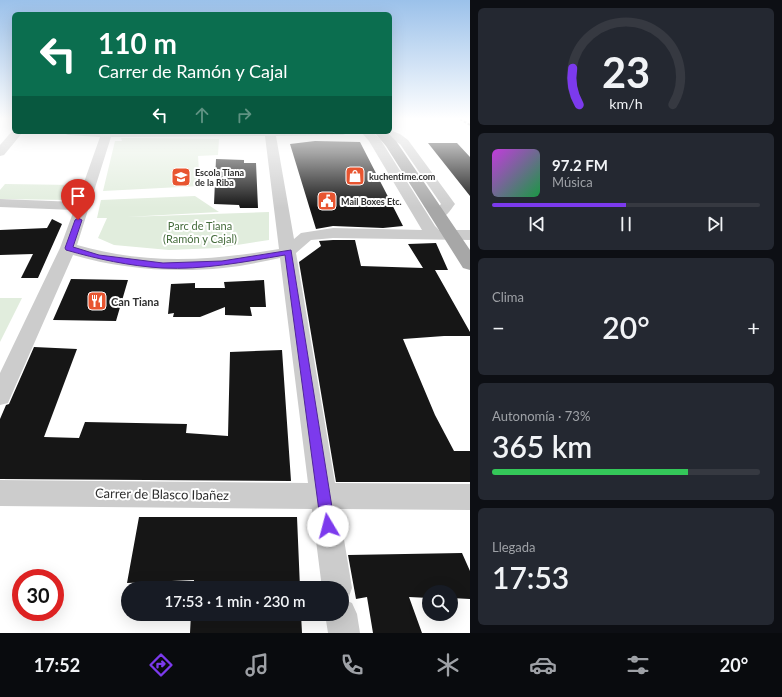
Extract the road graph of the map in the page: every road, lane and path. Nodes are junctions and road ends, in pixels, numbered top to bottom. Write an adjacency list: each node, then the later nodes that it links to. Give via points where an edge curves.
1 (102, 149): 7 (street)
2 (273, 149): 12 (street)
3 (380, 149): 9 (street, via 429,229)
4 (394, 149): 8 (main road)
5 (409, 149): 8 (street, via 448,204)
6 (0, 203): 7 (street)
7 (83, 206): 11 (street)
8 (438, 214): 9 (main road)
9 (442, 234): 10 (street); 12 (street, via 332,233 306,236); 13 (main road)
10 (470, 235)
11 (68, 248): 12 (street, via 98,257 163,265 222,263); 14 (street)
12 (288, 252): 16 (street)
13 (470, 264)
14 (0, 396)
15 (0, 493): 16 (street, Carrer de Blasco Ibañez)
16 (324, 496): 17 (street, Carrer de Blasco Ibañez); 18 (street)
17 (470, 497)
18 (336, 581)
19 (342, 621): 20 (street)
20 (344, 633)

